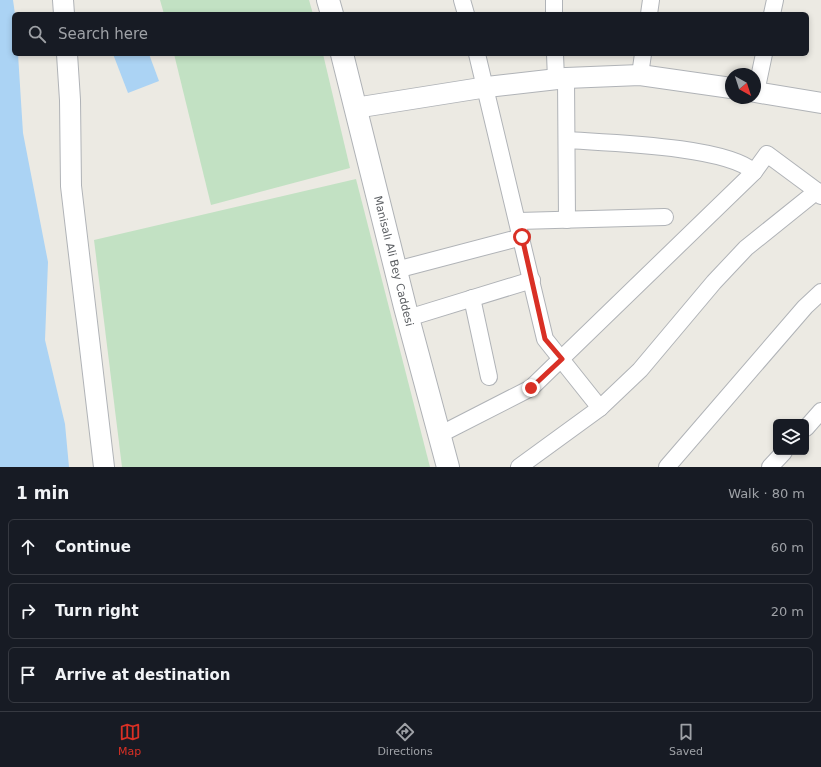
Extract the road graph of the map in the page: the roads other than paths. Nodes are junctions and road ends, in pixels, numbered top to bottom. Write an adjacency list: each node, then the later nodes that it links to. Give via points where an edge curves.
1 (63, 0): 7 (street)
2 (328, 0): 8 (main road)
3 (462, 0): 9 (street)
4 (554, 0): 10 (street)
5 (651, 0): 11 (street)
6 (774, 0): 12 (street)
7 (64, 12)
8 (331, 12)
9 (465, 12)
10 (554, 12)
11 (649, 12)
12 (772, 12)
13 (67, 56): 46 (street, via 71,186)
14 (342, 56): 26 (main road, Manisalı Ali Bey Caddesi)
15 (478, 56): 22 (street)
16 (556, 56): 21 (street)
17 (643, 56): 20 (street)
18 (764, 56): 19 (street)
19 (761, 68)
20 (640, 75): 21 (street); 23 (street)
21 (561, 78): 22 (street); 27 (street)
22 (486, 87): 26 (street); 32 (street)
23 (725, 87)
24 (761, 93): 25 (street)
25 (821, 103)
26 (355, 108): 34 (main road, Manisalı Ali Bey Caddesi)
27 (567, 140): 28 (street, via 674,148 734,160); 31 (street)
28 (754, 172): 29 (street, via 767,154); 39 (street)
29 (819, 193): 41 (street, via 746,248 640,370)
30 (665, 217): 31 (street)
31 (567, 220): 32 (street)
32 (518, 221): 33 (street)
33 (522, 237): 34 (street); 35 (street)
34 (396, 270): 38 (main road, Manisalı Ali Bey Caddesi)
35 (532, 280): 37 (street); 39 (street, via 545,339)
36 (821, 292): 49 (street, via 805,307)
37 (472, 298): 38 (street); 40 (street)
38 (408, 318): 44 (main road, Manisalı Ali Bey Caddesi)
39 (562, 359): 41 (street); 44 (street, via 531,388)
40 (489, 377)
41 (600, 408): 48 (street)
42 (821, 411): 43 (street)
43 (809, 425)
44 (439, 435): 47 (main road, Manisalı Ali Bey Caddesi)
45 (781, 455): 50 (street)
46 (104, 467)
47 (448, 467)
48 (519, 467)
49 (667, 467)
50 (770, 467)

